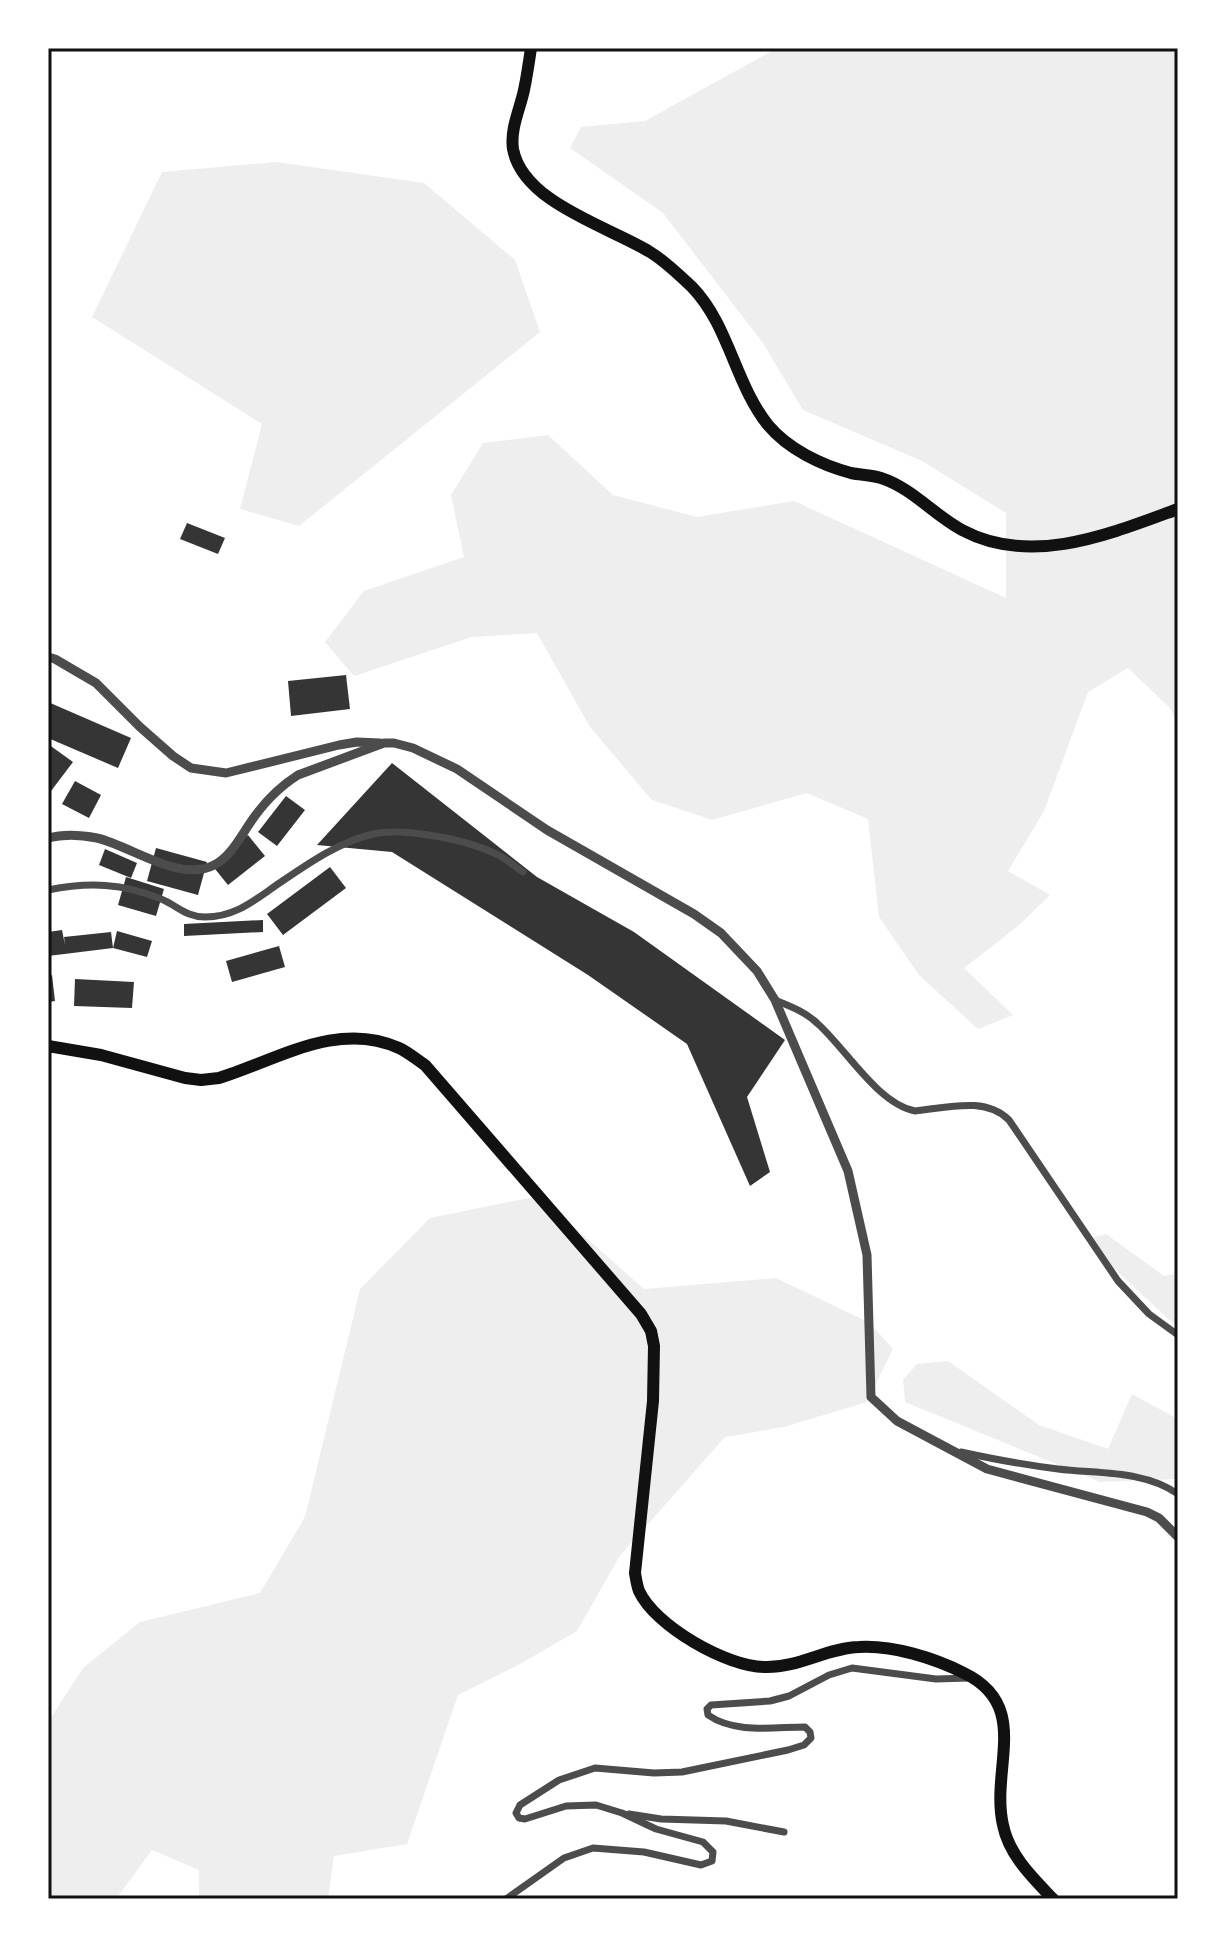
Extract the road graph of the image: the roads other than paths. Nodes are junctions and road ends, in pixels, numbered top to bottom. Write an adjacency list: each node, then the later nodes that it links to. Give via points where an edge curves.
1 (531, 48): 2 (highway, via 513,136 521,168 550,198 652,253 690,286 708,309 750,397 785,442 830,466 882,478 962,531 1009,547 1086,540)
2 (1178, 509)
3 (48, 657): 4 (street, via 96,683 191,768 226,773 357,742)
4 (384, 743): 5 (street, via 285,784 230,852 205,870 187,871 97,838); 8 (street, via 413,748 457,769 547,830 721,933 757,971)
5 (48, 838)
6 (523, 872): 7 (street, via 467,843 429,834 374,833 334,849 239,910 221,916 191,916 164,900 120,886)
7 (48, 890)
8 (775, 1000): 10 (street, via 817,1023 905,1109 999,1110 1118,1281); 11 (street, via 848,1171 867,1255 871,1397 897,1421)
9 (48, 1046): 14 (highway, via 201,1080 327,1040 354,1037 399,1048 425,1065 651,1331 653,1401 635,1573 647,1604 682,1634 751,1666 787,1665 841,1649 882,1648 946,1664)
10 (1178, 1335)
11 (947, 1450): 12 (street, via 1132,1476); 13 (street, via 1003,1475 1147,1512)
12 (1178, 1494)
13 (1178, 1537)
14 (975, 1678): 15 (street, via 936,1679 852,1668 770,1701 713,1704 707,1714 721,1722 753,1728 805,1727 811,1738 788,1750 682,1772 606,1767 581,1771 531,1797 516,1813 525,1819 582,1804); 18 (highway, via 996,1698 1005,1720 1000,1807 1008,1843)
15 (622, 1813): 16 (street, via 726,1821); 17 (street, via 703,1842 714,1858 701,1865 593,1848 564,1858)
16 (784, 1832)
17 (506, 1899)
18 (1053, 1899)

